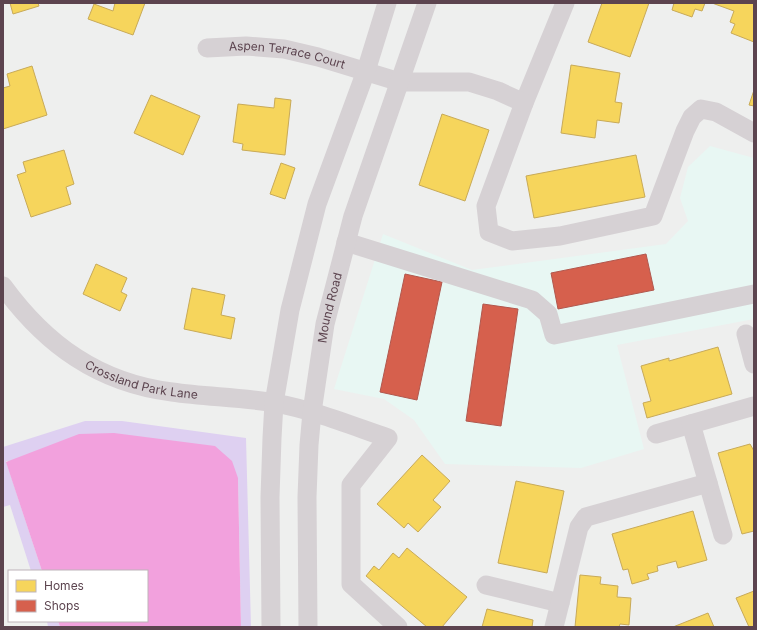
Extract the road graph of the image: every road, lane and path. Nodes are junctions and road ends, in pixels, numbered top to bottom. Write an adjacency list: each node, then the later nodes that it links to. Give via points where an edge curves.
1 (387, 3): 5 (street)
2 (427, 3): 6 (street, Mound Road)
3 (565, 3): 7 (street)
4 (207, 48): 5 (street, Aspen Terrace Court, via 246,46 284,49)
5 (366, 71): 6 (street, Aspen Terrace Court); 14 (street, via 318,204 303,256 290,310)
6 (400, 82): 7 (street, Aspen Terrace Court, via 469,82); 9 (street, Mound Road)
7 (524, 103): 8 (street, via 486,206 488,232 512,241 560,236 653,216 685,131 692,117 702,109 716,112)
8 (754, 133)
9 (346, 242): 11 (street, via 532,300 548,314 554,335); 16 (street, Mound Road, via 325,324)
10 (3, 286): 14 (street, Crossland Park Lane, via 21,312 53,341 90,368 134,385 171,392)
11 (754, 294)
12 (746, 334): 13 (street)
13 (754, 364)
14 (274, 403): 16 (street, Crossland Park Lane); 23 (street, via 270,497)
15 (754, 406): 17 (street)
16 (312, 412): 24 (street, Mound Road, via 307,496); 25 (street, Crossland Park Lane, via 388,438 351,485 351,584)
17 (691, 424): 18 (street); 19 (street)
18 (656, 434)
19 (708, 483): 20 (street); 22 (street, via 586,517 579,527)
20 (723, 535)
21 (486, 584): 22 (street)
22 (560, 603): 26 (street)
23 (271, 627)
24 (308, 627)
25 (398, 627)
26 (554, 627)

